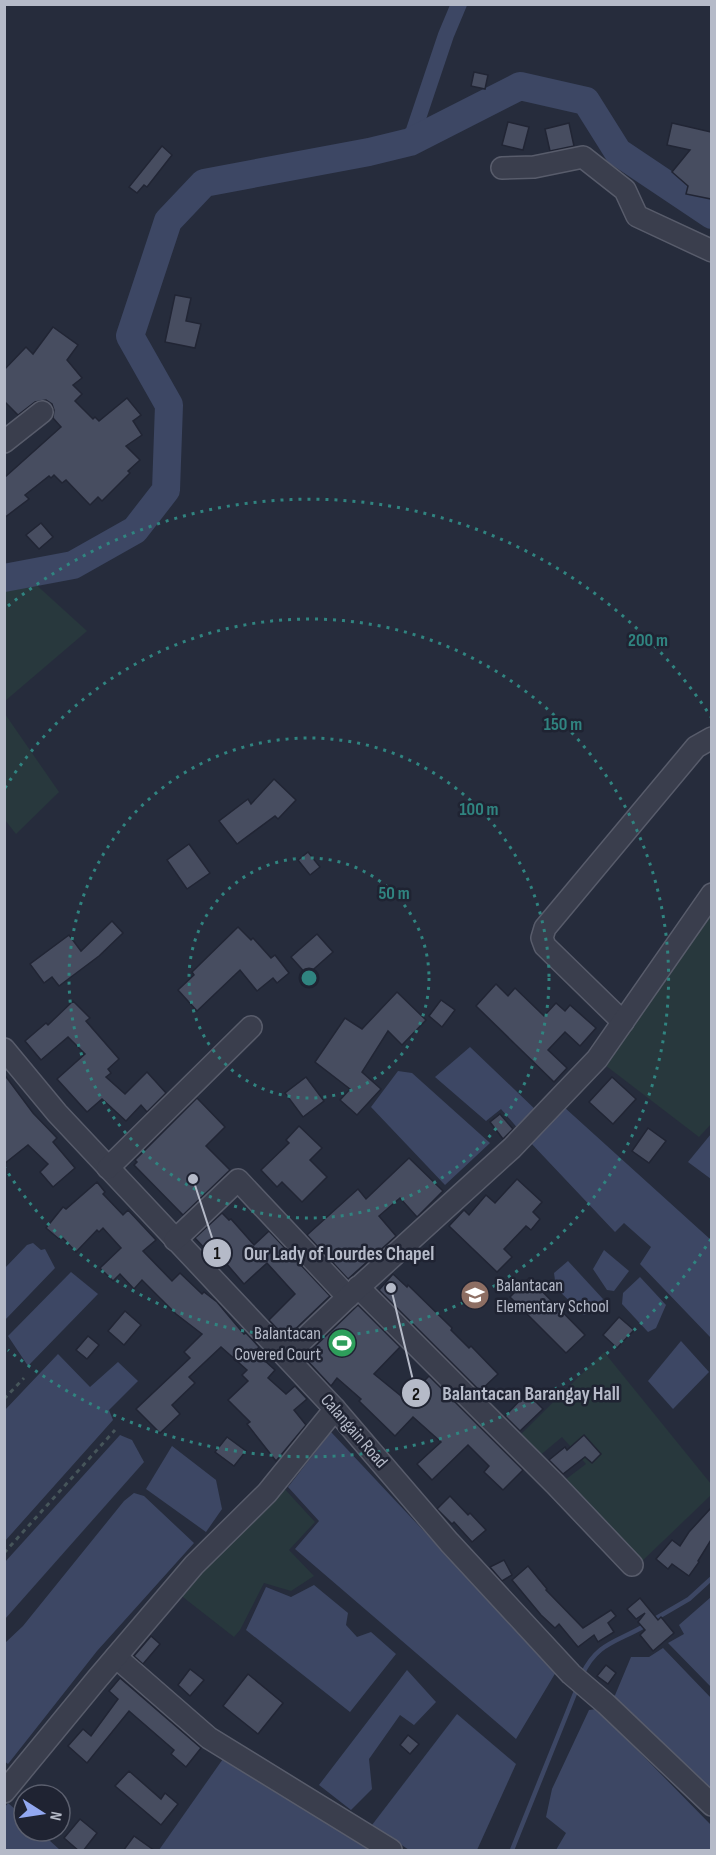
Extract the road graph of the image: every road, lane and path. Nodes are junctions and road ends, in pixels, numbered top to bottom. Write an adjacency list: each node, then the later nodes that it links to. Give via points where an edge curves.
1 (502, 168): 2 (street, via 534,167 583,157 626,190 637,216)
2 (711, 251)
3 (42, 412): 4 (street)
4 (4, 442)
5 (711, 738): 7 (street, via 688,756 545,928 545,946)
6 (711, 894): 7 (street)
7 (623, 1022): 12 (street, via 597,1059 512,1148)
8 (251, 1027): 10 (street)
9 (4, 1049): 10 (street, Calangain Road)
10 (108, 1168): 11 (street, Calangain Road)
11 (175, 1240): 12 (street, via 238,1180); 13 (street, Calangain Road)
12 (353, 1292): 13 (street); 19 (street, via 555,1484)
13 (286, 1356): 16 (street, Calangain Road)
14 (24, 1378): 15 (path)
15 (4, 1399)
16 (335, 1409): 20 (street, via 267,1493 194,1565); 22 (street, Calangain Road, via 449,1542 571,1674)
17 (115, 1430): 18 (path)
18 (4, 1553)
19 (632, 1565)
20 (116, 1657): 21 (street); 23 (street, via 209,1738)
21 (4, 1792)
22 (711, 1805)
23 (391, 1851)

